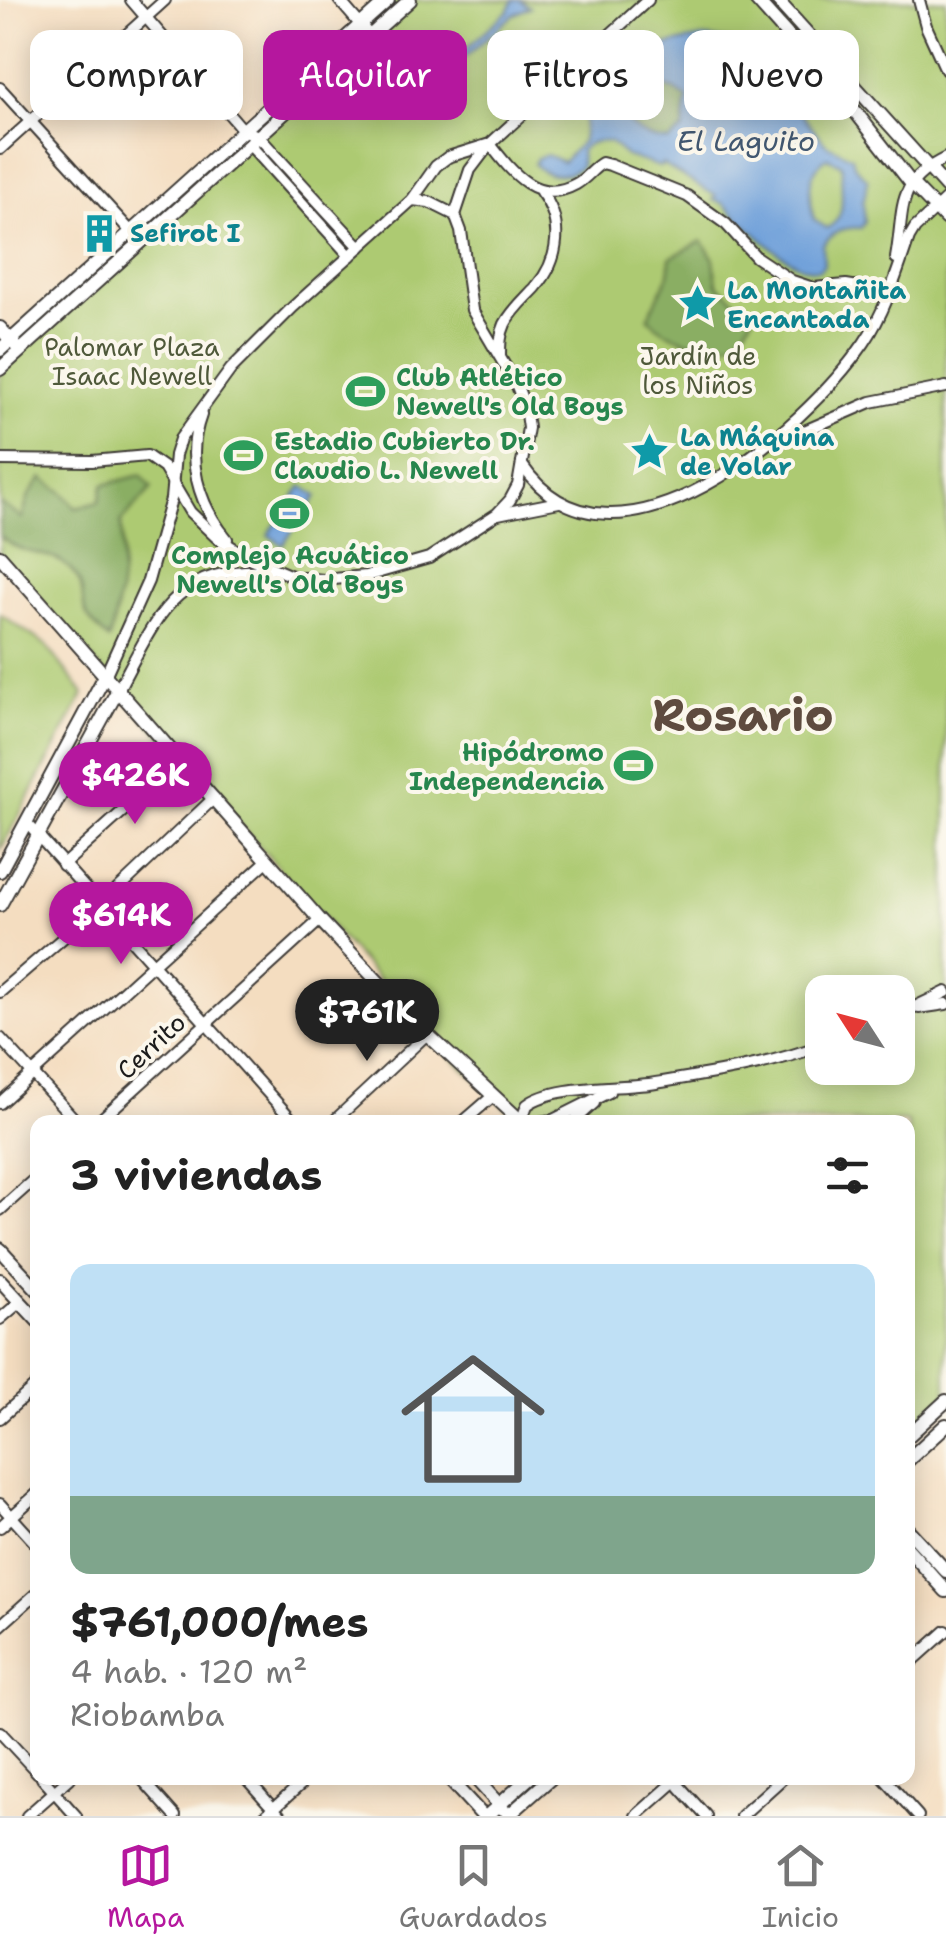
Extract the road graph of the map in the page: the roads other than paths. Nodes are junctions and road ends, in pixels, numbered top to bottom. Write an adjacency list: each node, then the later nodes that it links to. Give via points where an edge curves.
1 (131, 0): 10 (street)
2 (165, 0): 10 (street)
3 (338, 0): 11 (street)
4 (388, 0): 11 (main road)
5 (410, 0): 13 (main road)
6 (648, 0): 20 (street)
7 (756, 0): 24 (main road)
8 (776, 0): 23 (main road)
9 (919, 0): 14 (street)
10 (146, 17): 17 (street); 18 (street)
11 (360, 24): 12 (street); 18 (main road)
12 (365, 30)
13 (377, 30)
14 (946, 70)
15 (0, 88): 17 (street)
16 (276, 120): 19 (main road)
17 (30, 122): 21 (street); 31 (street)
18 (243, 130): 19 (street); 31 (main road)
19 (254, 140): 32 (main road); 33 (street); 34 (street)
20 (490, 144): 26 (street); 27 (street, via 448,157); 29 (street, via 470,170)
21 (0, 149)
22 (946, 158): 23 (street)
23 (928, 167): 24 (street); 25 (main road)
24 (912, 183): 28 (main road); 35 (street)
25 (946, 187)
26 (541, 192): 36 (street, via 558,193 595,166 610,164 686,196 792,281); 39 (street, via 552,204 555,253 548,272 506,322)
27 (412, 200): 29 (street); 33 (street)
28 (941, 203): 30 (main road); 35 (street, via 908,238)
29 (455, 215): 39 (street, via 472,310)
30 (946, 219)
31 (130, 231): 32 (street); 38 (main road)
32 (140, 242): 38 (main road)
33 (360, 247): 34 (street)
34 (350, 256): 42 (street, via 252,346)
35 (894, 279): 36 (street)
36 (890, 292): 43 (street, via 851,360)
37 (0, 328): 38 (main road)
38 (10, 347): 40 (main road)
39 (500, 356): 45 (street, via 525,407)
40 (0, 368)
41 (946, 387): 43 (street, via 871,402)
42 (210, 396): 46 (street, via 180,439); 49 (street, via 194,434 198,488)
43 (760, 451): 47 (street, via 688,496 651,506 608,514)
44 (0, 460): 46 (street, via 146,456)
45 (522, 464): 47 (street); 48 (street, via 518,485)
46 (174, 482): 49 (street, via 196,518); 52 (street, via 148,581)
47 (560, 502): 48 (street)
48 (497, 514): 51 (street, via 408,566 323,580)
49 (234, 548): 51 (street)
50 (0, 556): 52 (main road)
51 (274, 571): 53 (street, via 215,573 187,588 150,630)
52 (106, 674): 53 (main road); 56 (main road)
53 (118, 688): 54 (main road); 57 (main road)
54 (180, 760): 55 (main road); 59 (street)
55 (214, 798): 58 (main road); 62 (street)
56 (26, 822): 57 (street); 60 (main road)
57 (38, 836): 59 (street); 61 (main road)
58 (268, 860): 63 (main road); 64 (street)
59 (63, 864): 62 (street)
60 (0, 871)
61 (0, 906)
62 (99, 907): 64 (street); 65 (street)
63 (320, 920): 70 (street, Cerrito); 71 (main road)
64 (152, 966): 70 (street); 74 (street)
65 (0, 992)
66 (946, 992): 68 (street)
67 (946, 1004): 69 (street)
68 (915, 1008)
69 (915, 1009)
70 (205, 1024): 80 (street, Cerrito); 81 (street)
71 (427, 1034): 77 (main road); 82 (street)
72 (0, 1038): 74 (street)
73 (805, 1050): 75 (street)
74 (32, 1074): 78 (street); 79 (street)
75 (619, 1088): 76 (street); 85 (street, via 536,1098)
76 (604, 1093): 86 (street); 87 (street)
77 (493, 1096): 83 (street); 84 (main road)
78 (0, 1102)
79 (70, 1115)
80 (106, 1115)
81 (288, 1115)
82 (341, 1115)
83 (471, 1115)
84 (516, 1115)
85 (526, 1115)
86 (562, 1115)
87 (580, 1115)
88 (30, 1183): 89 (street)
89 (0, 1210)
90 (0, 1249): 92 (main road)
91 (0, 1280): 93 (main road)
92 (30, 1281)
93 (20, 1302): 94 (main road); 95 (street)
94 (30, 1313)
95 (0, 1319)
96 (30, 1391): 98 (street)
97 (946, 1402): 100 (main road)
98 (0, 1418)
99 (946, 1425): 101 (main road)
100 (915, 1430)
101 (915, 1454)
102 (30, 1500): 104 (street)
103 (0, 1504): 104 (street)
104 (11, 1517): 105 (street); 106 (street)
105 (0, 1527)
106 (30, 1537)
107 (915, 1538): 109 (main road)
108 (915, 1567): 110 (main road)
109 (946, 1571)
110 (946, 1590)
111 (30, 1599): 112 (street)
112 (0, 1626)
113 (946, 1631): 114 (street)
114 (915, 1660)
115 (2, 1737): 116 (street)
116 (30, 1765)
117 (48, 1785): 130 (street)
118 (62, 1785): 130 (street)
119 (147, 1785): 135 (street)
120 (251, 1785): 132 (street)
121 (301, 1785): 132 (street)
122 (455, 1785): 136 (main road)
123 (481, 1785): 131 (main road)
124 (524, 1785): 131 (main road)
125 (542, 1785): 131 (main road)
126 (669, 1785): 137 (street)
127 (680, 1785): 138 (street)
128 (775, 1785): 139 (street)
129 (890, 1785): 140 (street)
130 (54, 1792): 133 (street); 134 (street)
131 (506, 1813): 136 (main road)
132 (273, 1814)
133 (27, 1816)
134 (76, 1816)
135 (175, 1816)
136 (485, 1816)
137 (636, 1816)
138 (706, 1816)
139 (740, 1816)
140 (918, 1816)

